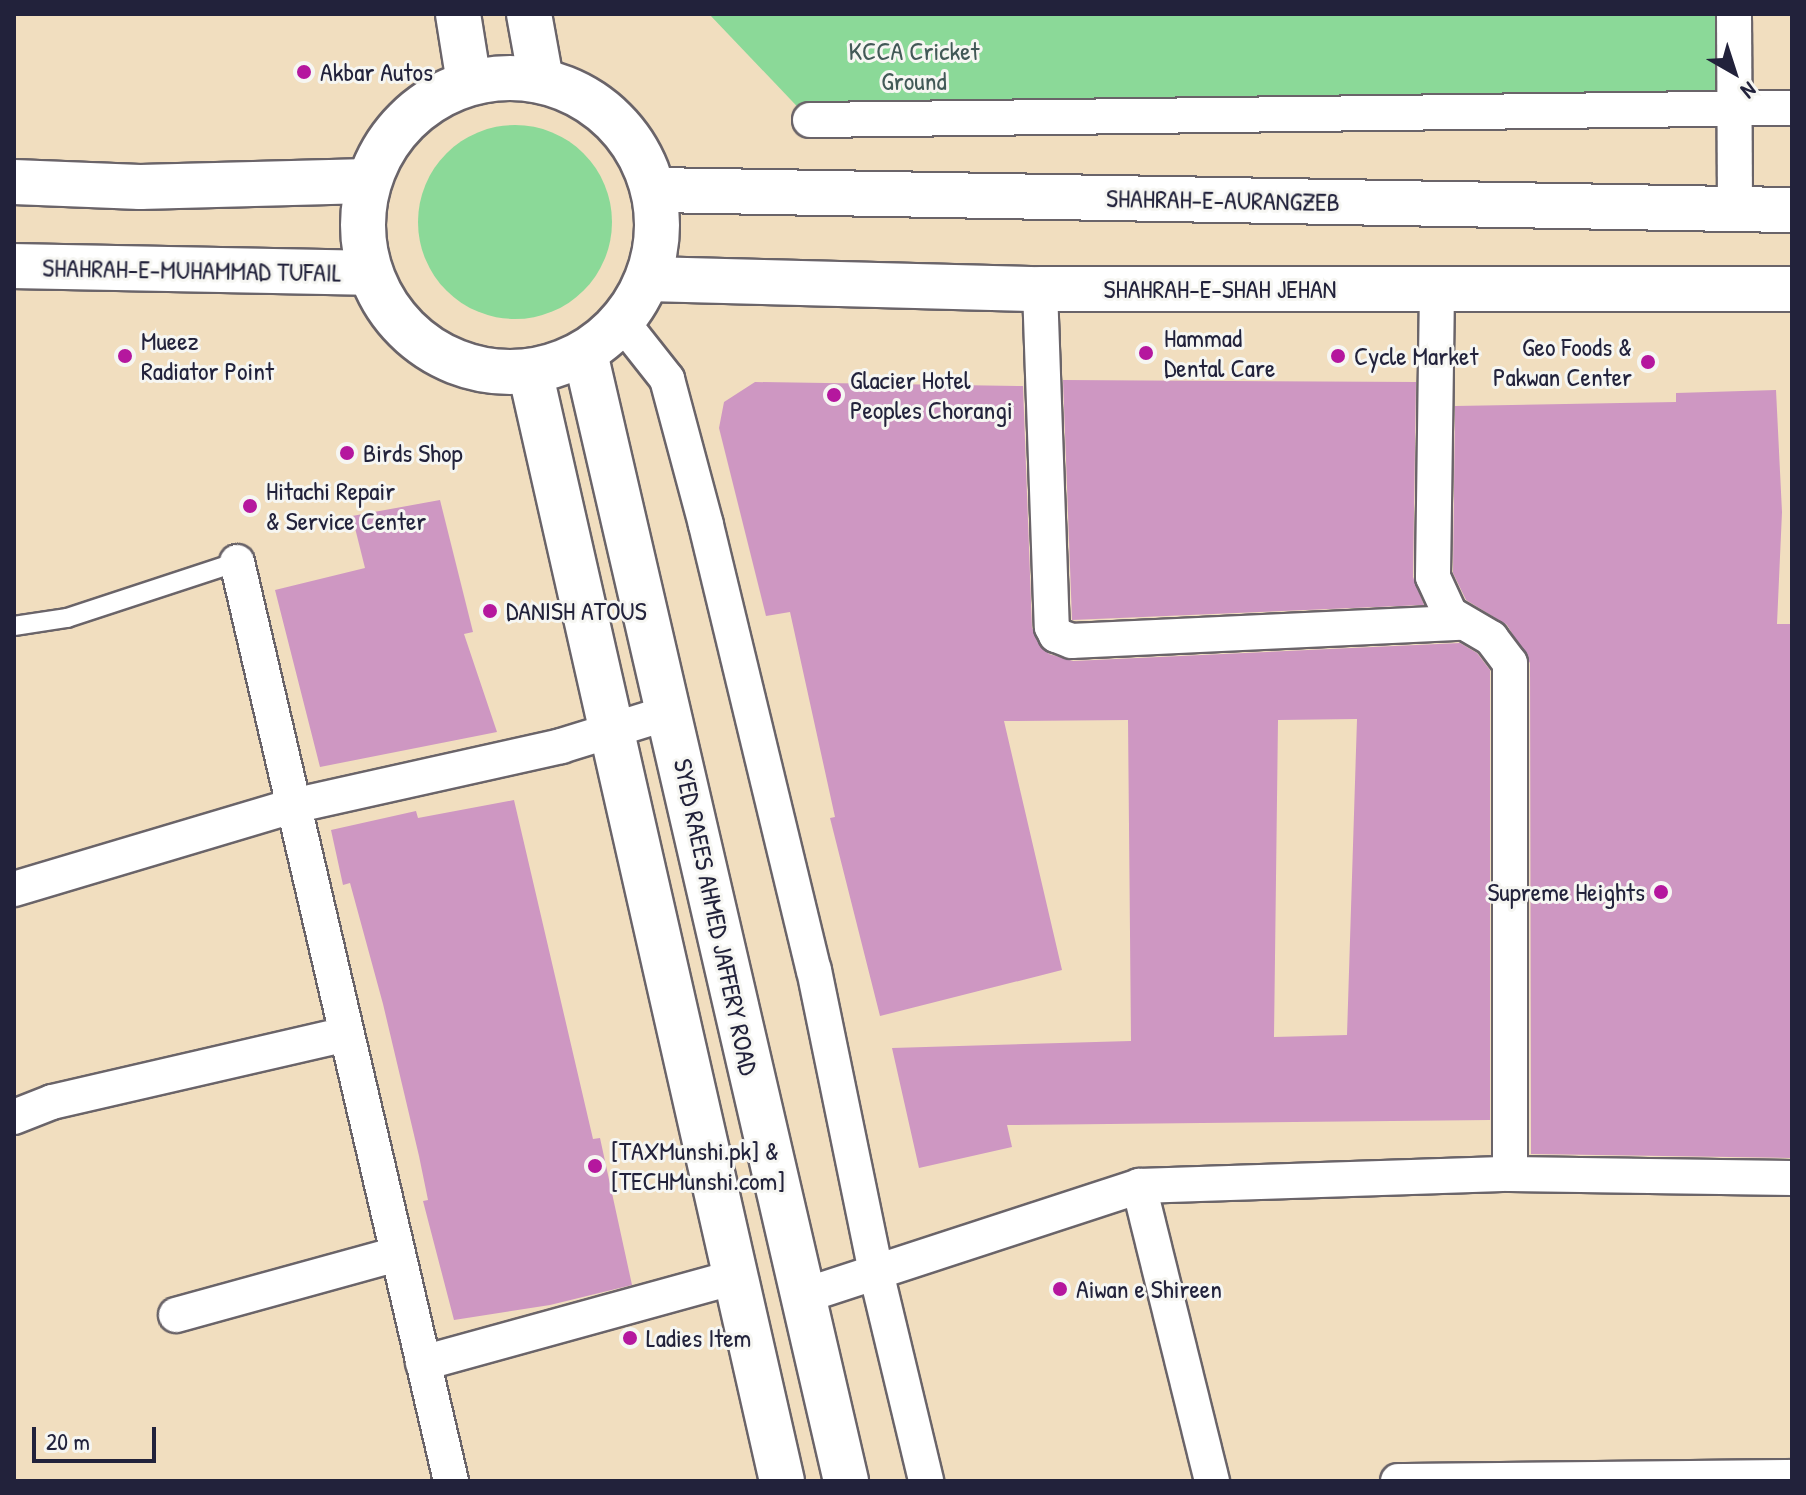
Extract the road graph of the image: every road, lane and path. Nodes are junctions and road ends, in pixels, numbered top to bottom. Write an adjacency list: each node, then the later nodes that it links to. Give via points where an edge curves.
1 (458, 14): 5 (main road)
2 (529, 14): 4 (main road)
3 (1734, 14): 6 (street)
4 (541, 80): 5 (main road, via 505,77); 11 (main road, via 572,90 625,130)
5 (469, 83): 9 (main road, via 425,104 390,138)
6 (1734, 108): 7 (street); 8 (street); 13 (street)
7 (1792, 108)
8 (810, 120)
9 (368, 181): 10 (main road, via 155,187); 15 (main road, via 362,242)
10 (14, 182)
11 (655, 190): 13 (main road, SHAHRAH-E-AURANGZEB); 16 (main road, via 656,250)
12 (1792, 210): 13 (main road, SHAHRAH-E-AURANGZEB)
13 (1735, 211)
14 (14, 266): 15 (main road, SHAHRAH-E-MUHAMMAD TUFAIL)
15 (369, 273): 22 (main road, via 387,310 450,361 489,372)
16 (648, 279): 17 (main road, SHAHRAH-E-SHAH JEHAN); 20 (main road)
17 (1040, 289): 18 (main road, SHAHRAH-E-SHAH JEHAN); 24 (street, via 1056,635 1072,641)
18 (1437, 289): 19 (main road, SHAHRAH-E-SHAH JEHAN); 24 (street, via 1433,577 1439,598)
19 (1792, 289)
20 (622, 322): 21 (main road); 36 (street, via 667,379 699,496 814,970)
21 (585, 353): 22 (main road); 26 (main road, SYED RAEES AHMED JAFFERY ROAD)
22 (530, 371): 27 (main road)
23 (237, 562): 25 (lane, via 67,618); 28 (street)
24 (1460, 623): 32 (street, via 1491,638 1510,663)
25 (14, 626)
26 (671, 712): 27 (street); 38 (main road, SYED RAEES AHMED JAFFERY ROAD)
27 (612, 732): 28 (street); 37 (main road)
28 (293, 806): 29 (street); 30 (street)
29 (14, 889)
30 (346, 1034): 31 (street, via 52,1102); 35 (street)
31 (14, 1117)
32 (1510, 1174): 33 (street); 34 (street)
33 (1792, 1178)
34 (1139, 1186): 36 (street); 46 (street)
35 (397, 1254): 39 (street); 40 (street)
36 (876, 1272): 38 (street); 45 (street)
37 (738, 1276): 40 (street); 43 (main road)
38 (800, 1297): 44 (main road, SYED RAEES AHMED JAFFERY ROAD)
39 (176, 1315)
40 (423, 1363): 42 (street)
41 (1792, 1477): 47 (street)
42 (449, 1480)
43 (782, 1481)
44 (846, 1481)
45 (926, 1481)
46 (1212, 1481)
47 (1398, 1481)

